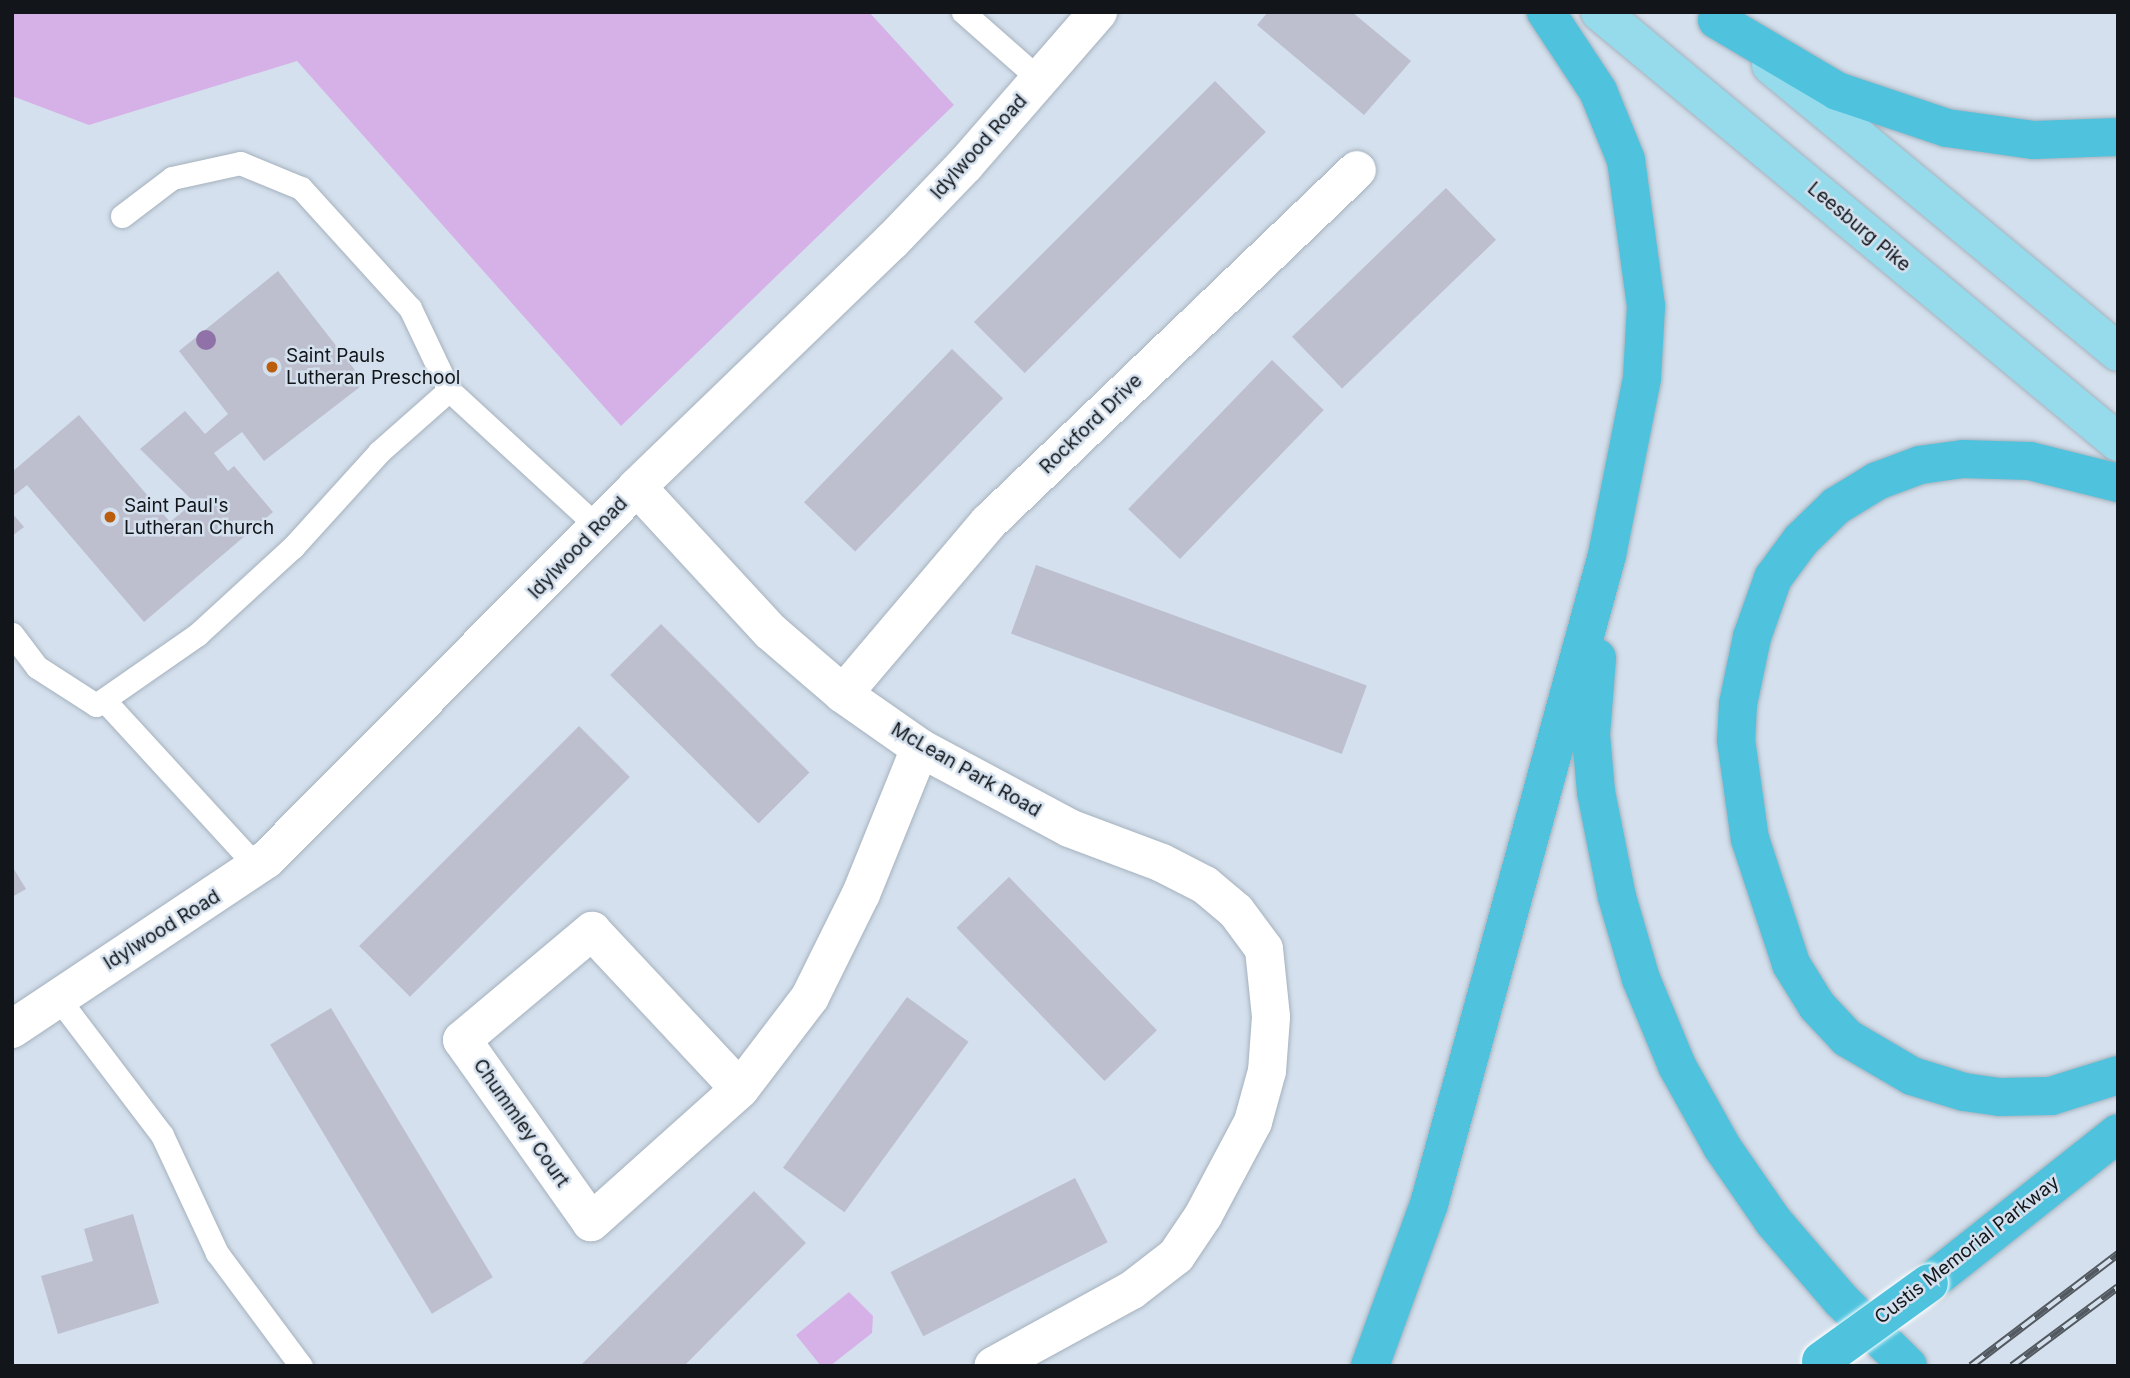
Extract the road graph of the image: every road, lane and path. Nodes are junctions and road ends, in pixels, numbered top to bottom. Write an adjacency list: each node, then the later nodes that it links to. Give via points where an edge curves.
1 (963, 12): 6 (lane)
2 (1098, 12): 6 (street, Idylwood Road)
3 (1546, 12): 16 (highway, via 1598,91 1626,160 1639,236 1646,306 1642,378)
4 (1600, 12): 12 (main road, Leesburg Pike)
5 (1712, 16): 7 (highway, via 1837,91 1947,128 2034,140); 10 (main road)
6 (1039, 79): 14 (street, Idylwood Road, via 892,241)
7 (2118, 137)
8 (1357, 170): 18 (street, Rockford Drive, via 989,522)
9 (122, 216): 11 (lane, via 172,178 240,163 301,188 410,308)
10 (2118, 352)
11 (449, 390): 15 (lane); 19 (lane, via 379,452 293,547 198,634)
12 (2118, 442)
13 (2118, 484): 24 (highway, via 2030,461 1963,459 1920,465 1877,481 1836,506 1801,540 1773,579 1752,637 1738,704 1736,740 1750,839 1791,964 1817,1006 1847,1038 1912,1076 1964,1093 2051,1096)
14 (637, 486): 15 (street, Idylwood Road); 18 (street, McLean Park Road, via 771,632)
15 (599, 528): 21 (street, Idylwood Road)
16 (1607, 555): 30 (highway, via 1429,1204); 31 (highway, via 1591,735 1596,792 1617,897 1641,979 1694,1098 1748,1186 1825,1283)
17 (12, 634): 19 (lane, via 37,667 96,705)
18 (843, 694): 20 (street, McLean Park Road)
19 (104, 700): 21 (lane)
20 (920, 748): 25 (street, Chummley Court, via 862,894 810,997); 29 (street, McLean Park Road, via 1069,828 1162,863 1205,886 1236,911 1264,949 1271,1017 1267,1071 1253,1122 1203,1216 1176,1256 1132,1290)
21 (257, 867): 22 (street, Idylwood Road)
22 (58, 998): 23 (street, Idylwood Road); 28 (lane, via 162,1135 216,1252)
23 (15, 1023)
24 (2118, 1075)
25 (740, 1089): 25 (street, Chummley Court, via 591,1222 462,1040 592,930)
26 (2118, 1133): 27 (highway, Custis Memorial Parkway, bridge)
27 (1818, 1363)
28 (301, 1366)
29 (993, 1366)
30 (1370, 1366)
31 (1908, 1366)

